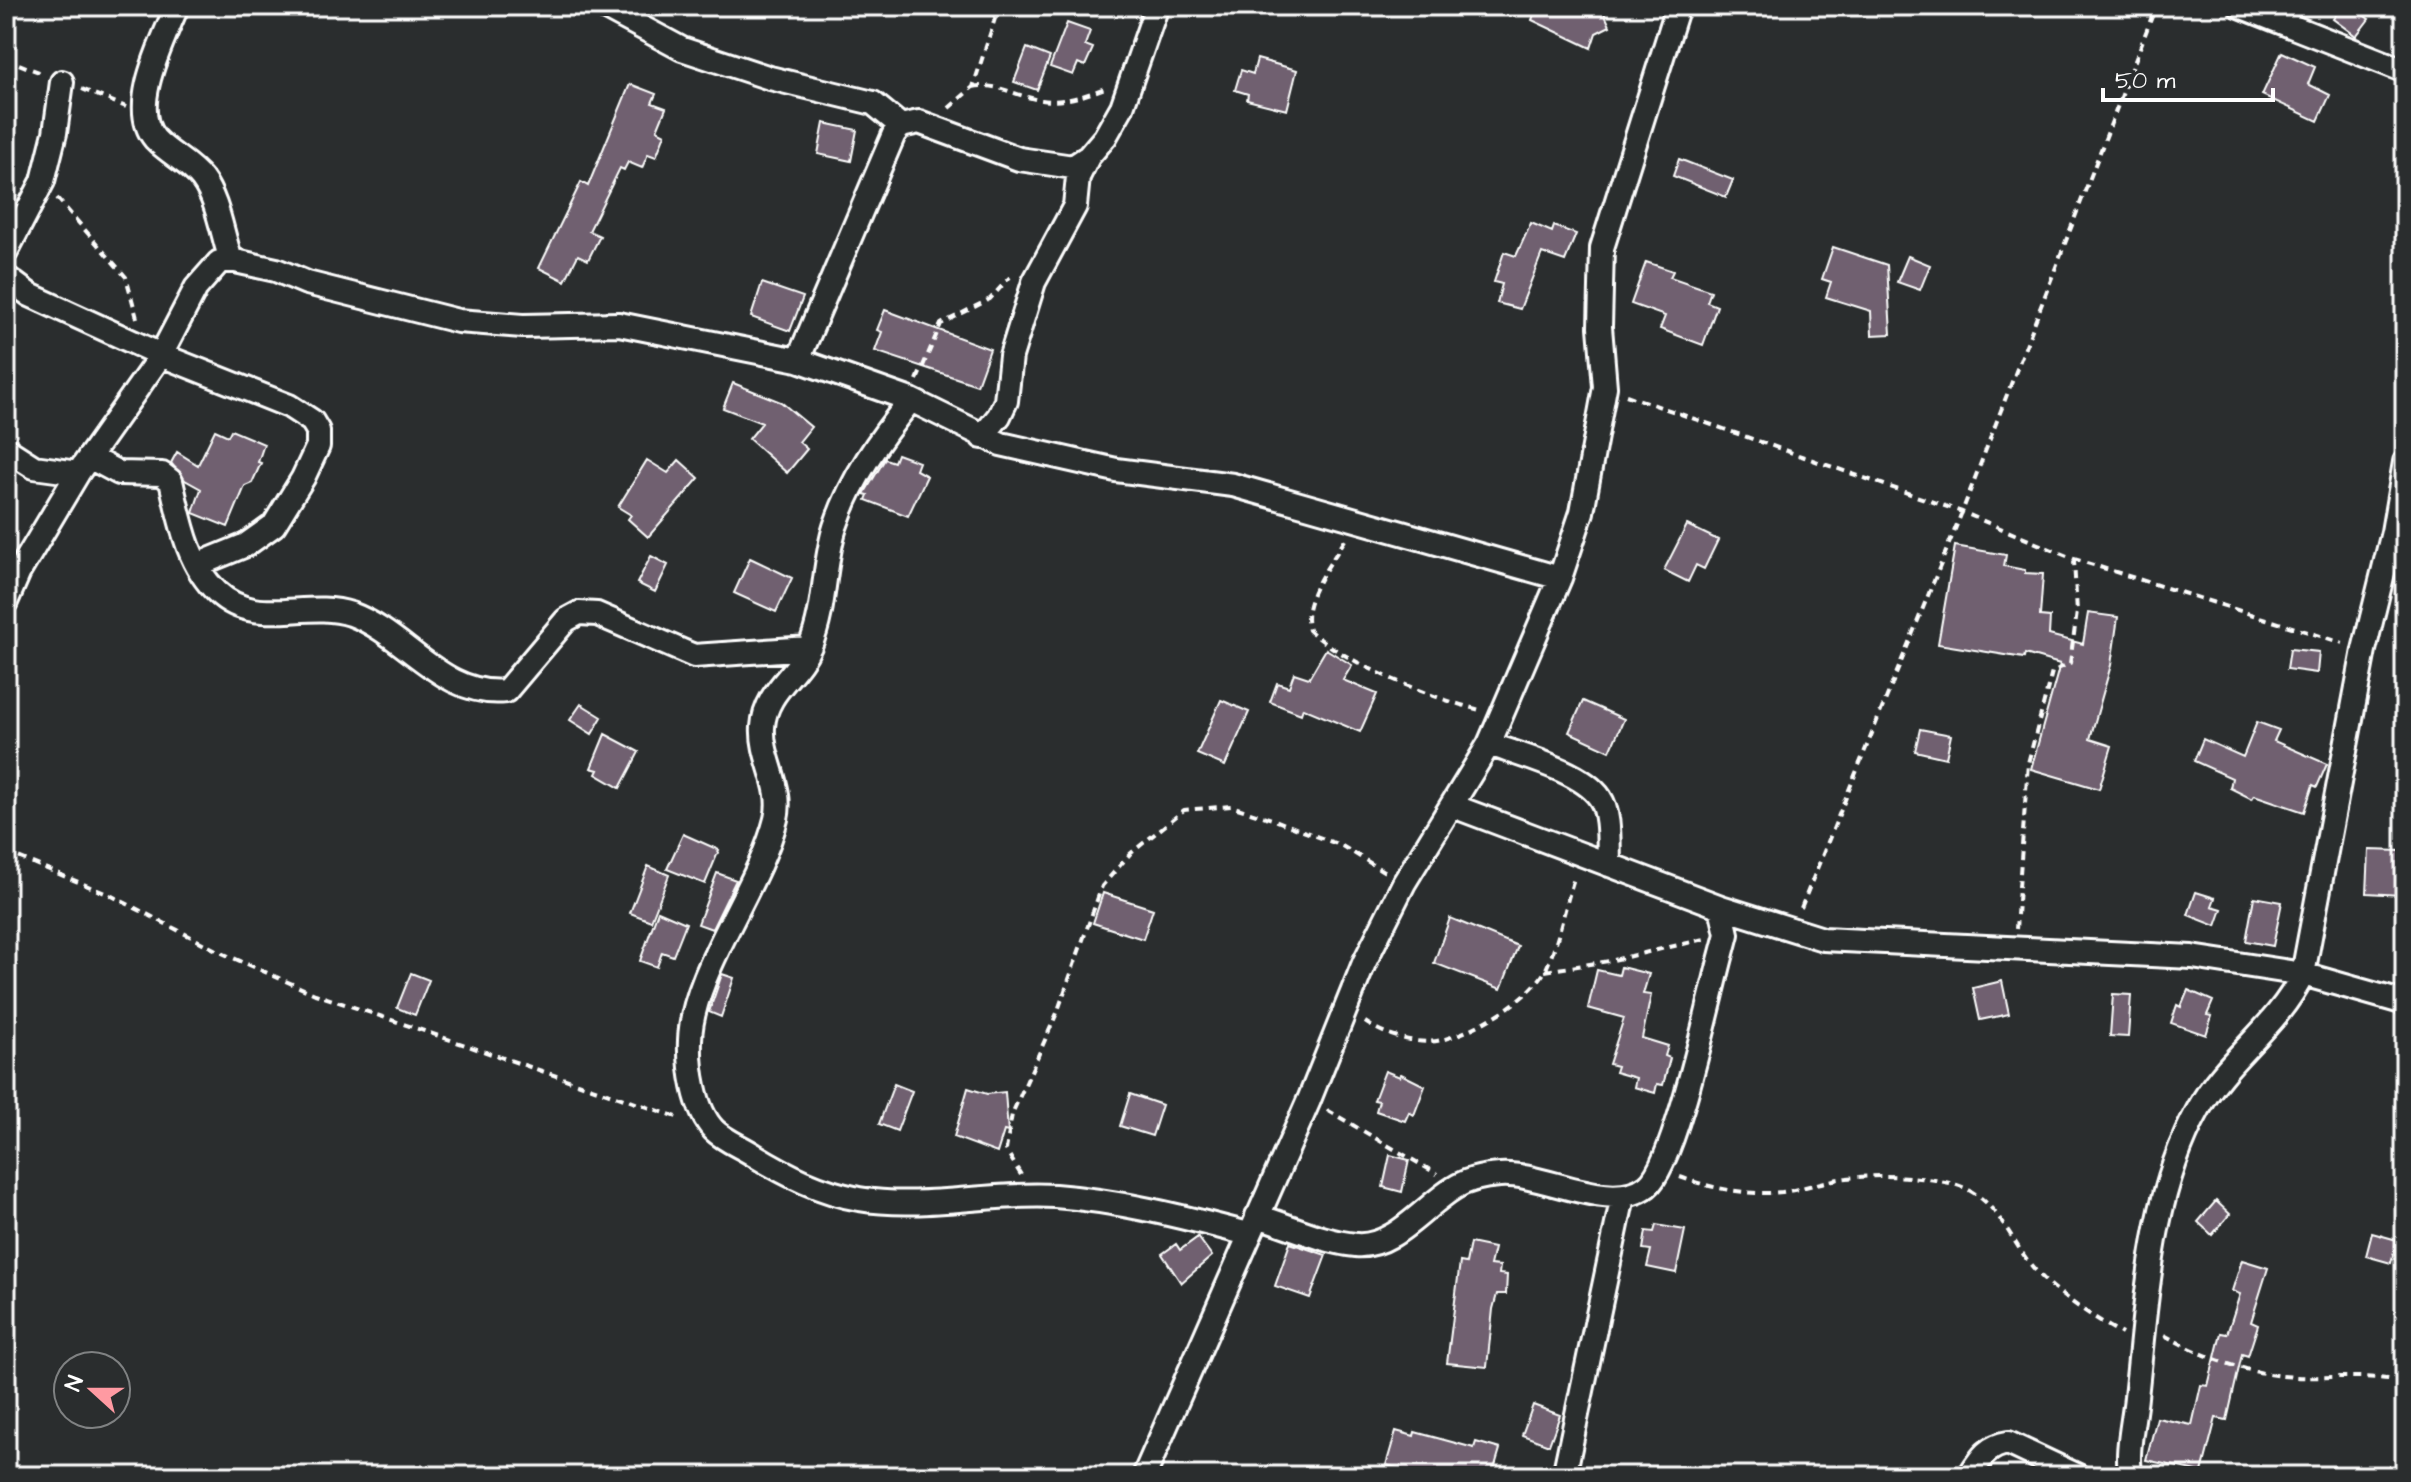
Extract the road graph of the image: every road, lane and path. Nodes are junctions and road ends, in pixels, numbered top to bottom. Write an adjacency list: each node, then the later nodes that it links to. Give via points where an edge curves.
1 (177, 6): 18 (street, via 145,88 146,115 152,136 202,179)
2 (602, 6): 14 (street, via 682,49 873,103)
3 (999, 6): 12 (path)
4 (1157, 6): 11 (street)
5 (1678, 6): 23 (street, via 1602,248)
6 (2156, 6): 29 (path)
7 (2240, 6): 8 (street)
8 (2267, 11): 9 (street)
9 (2405, 71)
10 (62, 82): 16 (street)
11 (1131, 83): 12 (path, via 1061,101 990,84); 15 (street, via 1105,137)
12 (973, 87): 13 (path)
13 (944, 111)
14 (901, 126): 15 (street, via 919,122 1019,159 1049,164 1073,167); 22 (street)
15 (1088, 157): 25 (street, via 1078,177 1075,206 1034,282 1011,356 1006,401)
16 (43, 181): 17 (street); 21 (path, via 126,277)
17 (6, 252)
18 (231, 260): 21 (street, via 219,262 196,288); 22 (street, via 458,321 619,324)
19 (1011, 276): 24 (path, via 990,299 936,330)
20 (6, 277): 21 (street, via 30,295)
21 (153, 351): 28 (street); 33 (street, via 289,406 318,431 318,446 274,525 246,545)
22 (798, 360): 24 (street)
23 (1605, 387): 29 (path); 36 (street, via 1582,512)
24 (911, 400): 25 (street); 38 (street, via 854,481 835,529)
25 (982, 437): 30 (street, via 1076,462 1233,485)
26 (6, 449): 28 (street, via 34,467)
27 (2405, 462): 31 (street)
28 (84, 465): 33 (street, via 162,474 171,481); 37 (street)
29 (1962, 512): 32 (path); 48 (path)
30 (1356, 520): 36 (street); 40 (path, via 1316,589 1306,621 1309,630 1356,661 1461,706)
31 (2399, 539): 35 (street)
32 (2074, 559): 39 (path); 50 (path, via 2077,612 2070,663 2052,672 2028,763)
33 (197, 565): 38 (street, via 217,592 244,610 326,608 353,615 455,682 486,693 506,691 566,620 579,613 597,614 694,656)
34 (2405, 569): 35 (street)
35 (2382, 574): 39 (street)
36 (1560, 578): 40 (street)
37 (6, 602)
38 (809, 648): 56 (street, via 766,710 764,742 776,786 776,820 701,994 690,1036 692,1074)
39 (2364, 650): 52 (street)
40 (1502, 715): 41 (street)
41 (1489, 744): 42 (street); 45 (street, via 1548,765 1601,798)
42 (1453, 806): 44 (street); 46 (street)
43 (6, 852): 56 (path, via 112,896 315,994)
44 (1582, 854): 45 (street); 51 (path)
45 (1609, 865): 47 (street)
46 (1404, 883): 54 (street); 59 (path, via 1342,846 1231,806 1184,810 1130,854 1102,886 1057,1013 1012,1114 1006,1150)
47 (1721, 907): 48 (street); 49 (street)
48 (1791, 932): 50 (street, via 1875,943)
49 (1727, 934): 51 (path); 57 (street)
50 (2015, 947): 52 (street, via 2192,957)
51 (1545, 971): 54 (path, via 1492,1018 1439,1041 1401,1038)
52 (2303, 974): 53 (street); 62 (street, via 2275,1021 2200,1105 2183,1140 2159,1220)
53 (2405, 1003)
54 (1345, 1010): 55 (street)
55 (1309, 1100): 58 (path); 61 (street)
56 (713, 1129): 59 (street, via 797,1181 862,1200)
57 (1661, 1171): 60 (street, via 1647,1187); 62 (path, via 1730,1190 1780,1192 1878,1177 1957,1185 1978,1195 1997,1214 2038,1273 2063,1295)
58 (1455, 1187): 60 (street, via 1480,1177 1511,1174); 61 (street, via 1376,1243 1356,1245)
59 (1037, 1195): 61 (street, via 1095,1199)
60 (1623, 1196): 66 (street)
61 (1252, 1225): 65 (street)
62 (2143, 1337): 63 (path, via 2164,1335 2206,1358 2276,1375 2353,1375); 64 (street)
63 (2405, 1382)
64 (2127, 1474)
65 (1144, 1476)
66 (1564, 1476)
67 (1969, 1476): 68 (street, via 1983,1454 2008,1443)
68 (2078, 1476)

